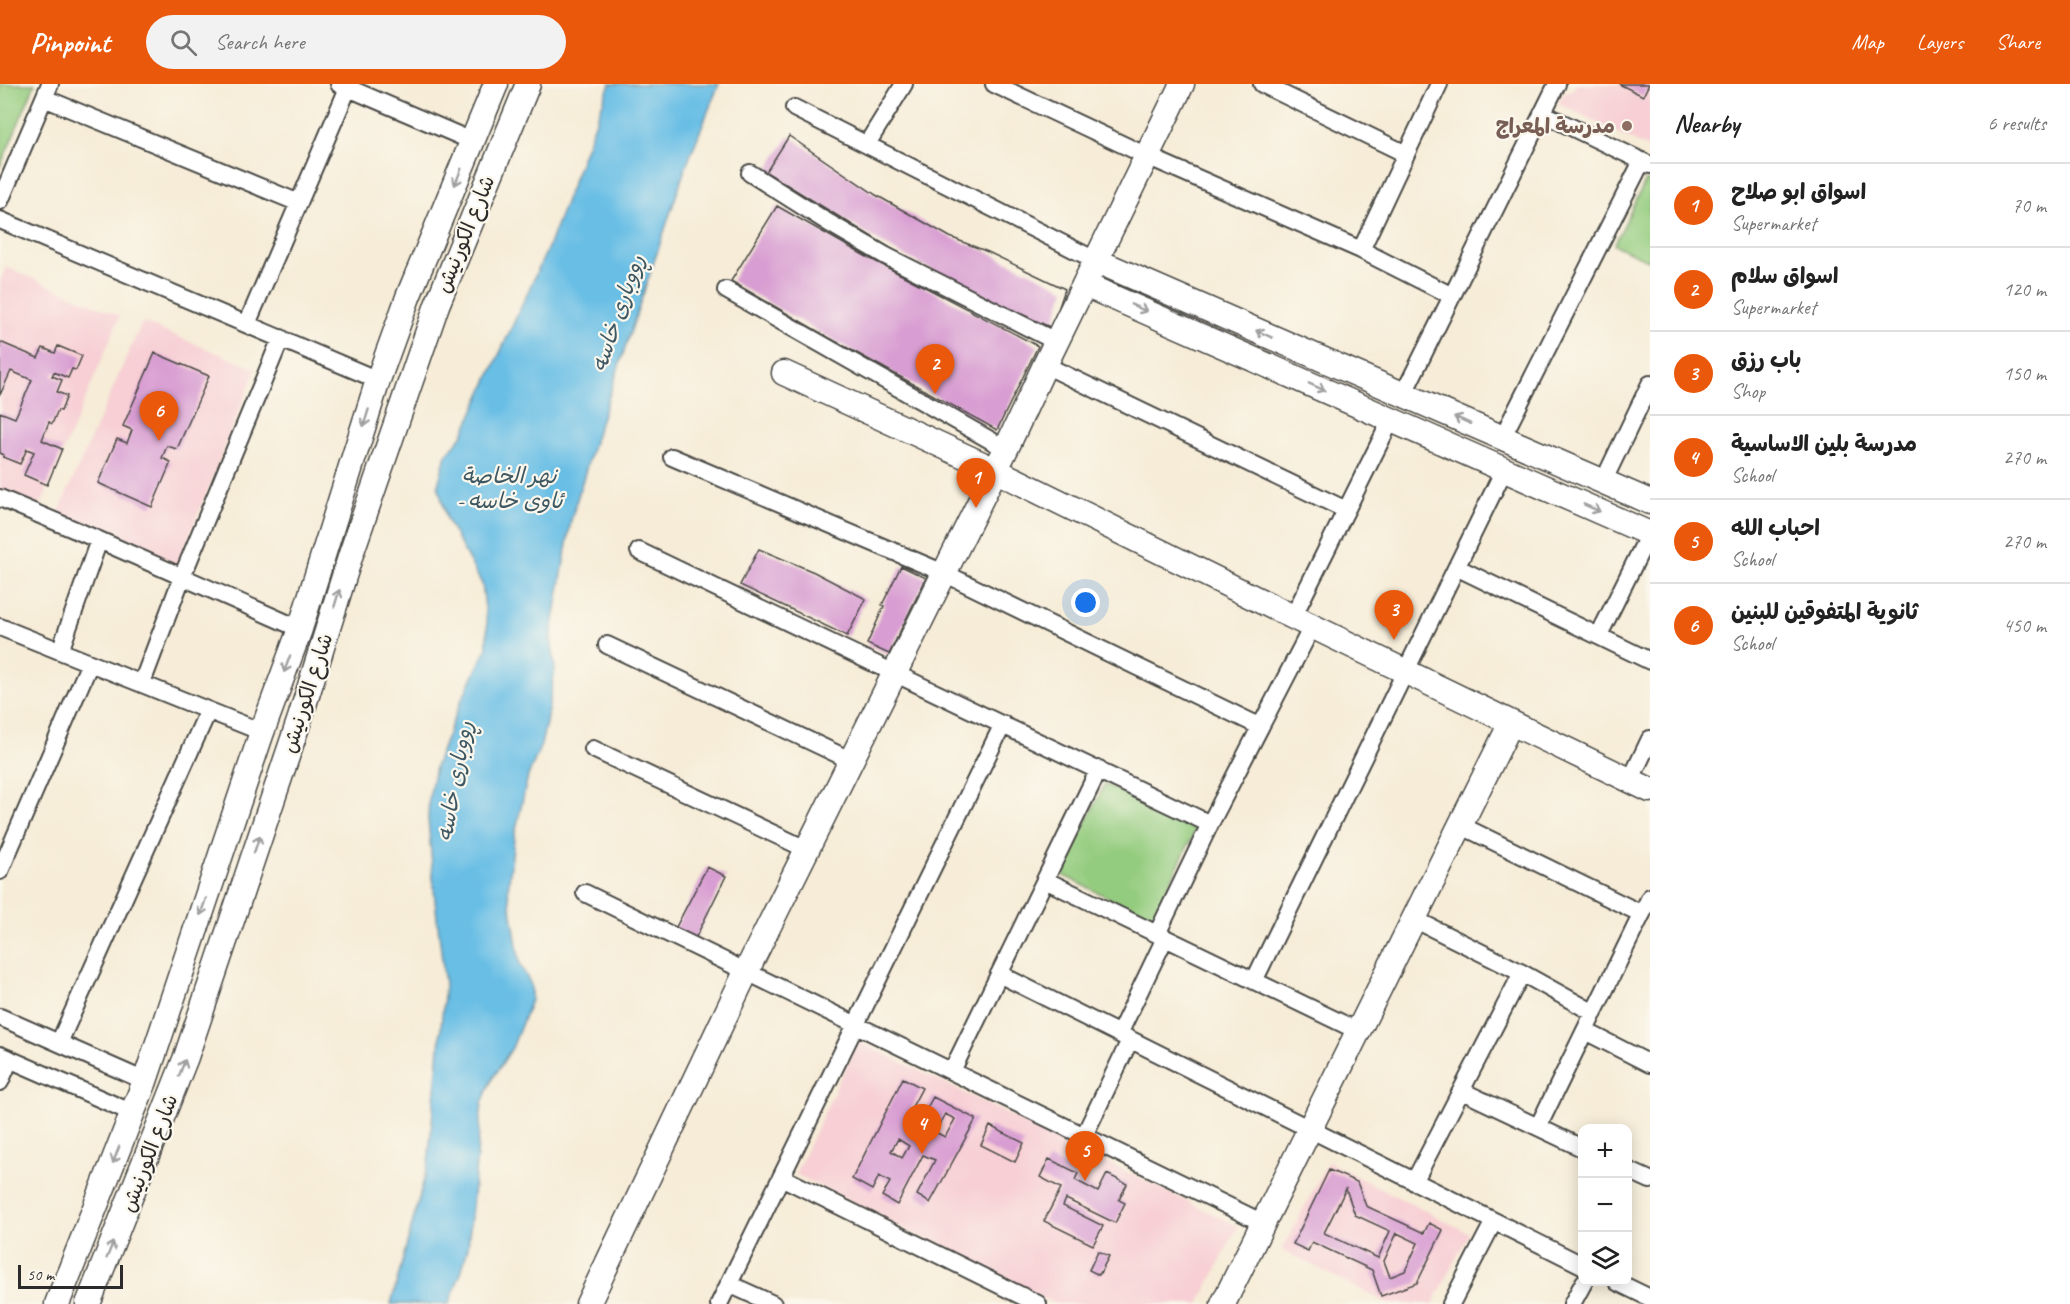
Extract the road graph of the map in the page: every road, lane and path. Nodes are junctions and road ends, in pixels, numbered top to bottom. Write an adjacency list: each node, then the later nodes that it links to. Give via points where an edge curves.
1 (496, 84): 13 (street, شارع الكورنيش)
2 (528, 84): 79 (street, شارع الكورنيش, one-way to 2, via 406,388 436,304)
3 (904, 84): 14 (street)
4 (994, 84): 16 (street)
5 (1182, 84): 16 (street)
6 (1262, 84): 15 (street)
7 (1439, 84): 15 (street)
8 (1557, 84): 12 (street)
9 (343, 86): 13 (street); 20 (street)
10 (47, 91): 19 (street); 20 (street)
11 (794, 108): 14 (street)
12 (1542, 113): 17 (street); 26 (street)
13 (472, 141): 32 (street, شارع الكورنيش, one-way to 32)
14 (867, 144): 23 (street)
15 (1406, 154): 22 (street)
16 (1147, 156): 22 (street); 23 (street)
17 (1646, 163): 36 (street)
18 (750, 174): 29 (street, via 886,256)
19 (0, 201)
20 (298, 202): 27 (street)
21 (0, 220): 27 (street)
22 (1360, 250): 26 (street)
23 (1097, 261): 24 (street); 34 (street, one-way to 23)
24 (1085, 285): 29 (street); 35 (street, one-way to 35)
25 (726, 290): 38 (street)
26 (1452, 296): 34 (street)
27 (247, 324): 28 (street)
28 (281, 338): 32 (street); 51 (street)
29 (1057, 342): 30 (street)
30 (1045, 365): 38 (street); 45 (street)
31 (784, 373): 38 (street)
32 (378, 380): 54 (street, شارع الكورنيش, one-way to 54)
33 (1650, 384): 41 (street)
34 (1403, 394): 36 (street, one-way to 34)
35 (1391, 420): 40 (street); 45 (street)
36 (1502, 438): 39 (street)
37 (672, 457): 50 (street)
38 (1001, 459): 50 (street); 52 (street)
39 (1562, 464): 41 (street); 42 (street)
40 (1504, 470): 42 (street); 49 (street)
41 (1603, 482): 43 (street)
42 (1550, 490): 46 (street, one-way to 46)
43 (1650, 502)
44 (2, 503): 47 (street)
45 (1346, 510): 52 (street)
46 (1649, 534): 55 (street)
47 (99, 540): 51 (street); 57 (street)
48 (639, 551): 60 (street)
49 (1458, 568): 55 (street); 61 (street)
50 (944, 573): 60 (street); 66 (street)
51 (182, 577): 54 (street); 62 (street)
52 (1303, 621): 61 (street); 66 (street)
53 (0, 627): 57 (street)
54 (300, 629): 67 (street, شارع الكورنيش, one-way to 67)
55 (1599, 635): 58 (street)
56 (607, 645): 70 (street)
57 (60, 651): 59 (street)
58 (1650, 661)
59 (90, 663): 62 (street); 76 (street)
60 (895, 672): 65 (street); 70 (street)
61 (1407, 672): 64 (street); 88 (street)
62 (142, 683): 63 (street)
63 (208, 711): 67 (street); 95 (street)
64 (1511, 723): 72 (street); 74 (street)
65 (1003, 724): 71 (street); 91 (street)
66 (1259, 726): 73 (street)
67 (262, 732): 77 (street, شارع الكورنيش)
68 (1650, 739): 72 (street)
69 (592, 748): 75 (street)
70 (850, 760): 75 (street)
71 (1099, 769): 73 (street); 78 (street)
72 (1640, 785)
73 (1210, 824): 84 (street)
74 (1460, 825): 82 (street); 83 (street)
75 (806, 849): 85 (street)
76 (0, 871)
77 (214, 876): 79 (street); 99 (street, شارع الكورنيش, one-way to 99)
78 (1045, 880): 84 (street); 87 (street)
79 (244, 884): 119 (street, شارع الكورنيش, one-way to 79, via 186,1057)
80 (585, 893): 85 (street)
81 (1650, 897): 82 (street)
82 (1642, 914): 89 (street)
83 (1414, 919): 86 (street); 92 (street)
84 (1161, 936): 88 (street); 94 (street)
85 (746, 972): 91 (street); 120 (street)
86 (1522, 973): 89 (street); 101 (street)
87 (999, 974): 94 (street); 98 (street)
88 (1254, 981): 92 (street)
89 (1594, 1013): 93 (street)
90 (0, 1017): 95 (street, شارع الكورنيش)
91 (856, 1024): 98 (street); 108 (street)
92 (1358, 1031): 104 (street)
93 (1585, 1031): 97 (street); 103 (street)
94 (1124, 1037): 104 (street); 105 (street)
95 (59, 1043): 99 (street, شارع الكورنيش)
96 (5, 1057): 100 (street); 102 (street)
97 (1650, 1064)
98 (952, 1071): 105 (street)
99 (145, 1081): 102 (street, شارع الكورنيش)
100 (0, 1082)
101 (1462, 1091): 103 (street); 110 (street)
102 (133, 1113): 118 (street, شارع الكورنيش, one-way to 118)
103 (1538, 1127): 106 (street)
104 (1309, 1130): 110 (street); 112 (street)
105 (1084, 1136): 112 (street)
106 (1578, 1146)
107 (1632, 1172): 109 (street)
108 (781, 1177): 114 (street); 123 (street)
109 (1650, 1180)
110 (1414, 1182): 111 (street)
111 (1494, 1221): 113 (street); 125 (street)
112 (1263, 1223): 124 (street)
113 (1578, 1263)
114 (729, 1284): 121 (street); 122 (street)
115 (1581, 1286): 126 (street)
116 (1627, 1286): 117 (street)
117 (1650, 1298)
118 (57, 1304)
119 (88, 1304)
120 (588, 1304)
121 (719, 1304)
122 (773, 1304)
123 (1038, 1304)
124 (1223, 1304)
125 (1451, 1304)
126 (1572, 1304)

